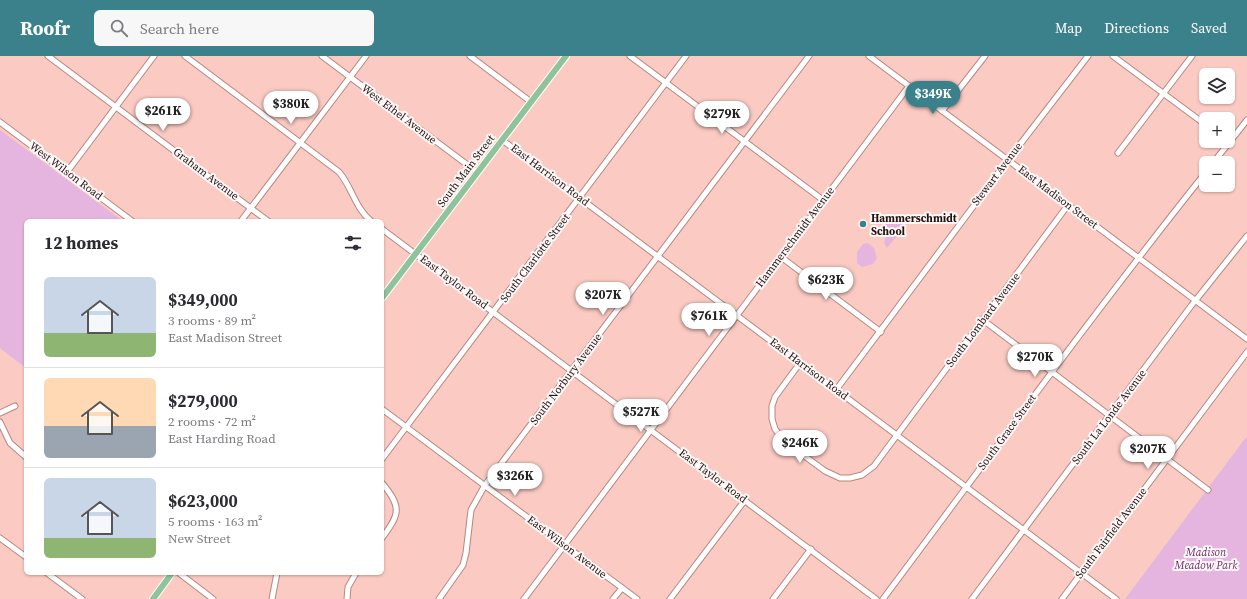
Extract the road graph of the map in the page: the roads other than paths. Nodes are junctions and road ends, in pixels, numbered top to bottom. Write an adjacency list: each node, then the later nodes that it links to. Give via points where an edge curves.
1 (48, 56): 23 (street, Graham Avenue)
2 (154, 56): 23 (street)
3 (185, 56): 30 (street)
4 (322, 56): 18 (street, West Ethel Avenue)
5 (366, 56): 18 (street)
6 (470, 56): 22 (street)
7 (566, 56): 22 (main road, South Main Street)
8 (630, 56): 19 (street)
9 (686, 56): 19 (street, South Charlotte Street)
10 (809, 56): 31 (street, South Norbury Avenue)
11 (869, 56): 17 (street, East Madison Street)
12 (881, 56): 17 (street)
13 (985, 56): 24 (street)
14 (1088, 56): 35 (street, Stewart Avenue)
15 (1113, 56): 21 (street)
16 (1192, 56): 21 (street)
17 (877, 62): 20 (street, East Madison Street)
18 (350, 77): 30 (street); 37 (street, West Ethel Avenue)
19 (666, 83): 31 (street); 39 (street, South Charlotte Street)
20 (909, 86): 24 (street, East Madison Street); 40 (street, Hammerschmidt Avenue)
21 (1163, 94): 25 (street); 33 (street)
22 (531, 102): 29 (main road, South Main Street)
23 (116, 107): 36 (street); 42 (street, Graham Avenue)
24 (942, 111): 35 (street, East Madison Street)
25 (1199, 120)
26 (1247, 120): 28 (street)
27 (0, 122): 36 (street, West Wilson Road)
28 (1235, 135)
29 (502, 140): 37 (main road, South Main Street); 39 (street, East Harrison Road)
30 (300, 142): 42 (street); 46 (street, via 339,172 350,187 359,209)
31 (745, 142): 40 (street); 50 (street, South Norbury Avenue)
32 (1224, 148): 34 (street)
33 (1118, 153)
34 (1218, 156)
35 (1008, 160): 41 (street, East Madison Street); 58 (street, Stewart Avenue)
36 (67, 172): 43 (street, West Wilson Road)
37 (477, 172): 49 (main road, South Main Street)
38 (1199, 181): 51 (street, South Grace Street)
39 (580, 198): 50 (street, East Harrison Road); 55 (street, South Charlotte Street)
40 (823, 200): 52 (street, Hammerschmidt Avenue)
41 (1068, 205): 51 (street, East Madison Street); 57 (street, South Lombard Avenue)
42 (251, 208): 44 (street); 45 (street, Graham Avenue)
43 (129, 219)
44 (243, 219)
45 (265, 219)
46 (369, 219)
47 (384, 230): 49 (street, East Taylor Road)
48 (1247, 236): 54 (street, South La Londe Avenue)
49 (416, 254): 53 (main road, South Main Street); 55 (street, East Taylor Road)
50 (659, 256): 56 (street, East Harrison Road); 62 (street, South Norbury Avenue)
51 (1138, 256): 54 (street, East Madison Street); 63 (street, South Grace Street)
52 (781, 257): 56 (street, Hammerschmidt Avenue); 58 (street)
53 (384, 295)
54 (1196, 300): 59 (street, East Madison Street); 68 (street, South La Londe Avenue)
55 (493, 312): 62 (street, East Taylor Road); 70 (street, South Charlotte Street)
56 (737, 315): 61 (street, East Harrison Road); 71 (street, Hammerschmidt Avenue)
57 (983, 320): 63 (street); 72 (street, South Lombard Avenue)
58 (881, 332): 64 (street, Stewart Avenue)
59 (1247, 338)
60 (1247, 352): 75 (street, South Fairfield Avenue)
61 (800, 363): 64 (street, East Harrison Road); 72 (street, South Lombard Avenue, via 775,397 772,419 775,429 784,441 824,471 840,478 862,475 874,466)
62 (572, 371): 71 (street, East Taylor Road); 76 (street, South Norbury Avenue)
63 (1051, 371): 68 (street); 78 (street, South Grace Street)
64 (836, 390): 72 (street, East Harrison Road)
65 (16, 406): 67 (street)
66 (384, 410): 70 (street, East Wilson Avenue)
67 (0, 413)
68 (1110, 416): 75 (street); 81 (street, South La Londe Avenue)
69 (0, 422): 73 (street, via 10,443)
70 (406, 427): 74 (street, South Charlotte Street); 76 (street, East Wilson Avenue)
71 (651, 430): 80 (street, East Taylor Road); 84 (street, Hammerschmidt Avenue)
72 (897, 435): 78 (street, East Harrison Road)
73 (24, 455)
74 (384, 456)
75 (1167, 459): 79 (street); 87 (street, South Fairfield Avenue)
76 (485, 485): 84 (street, East Wilson Avenue); 101 (street, South Norbury Avenue, via 471,510 463,565)
77 (384, 486): 82 (street, via 394,498 397,511 394,522)
78 (966, 488): 81 (street, East Harrison Road); 108 (street, South Grace Street)
79 (1208, 490)
80 (745, 500): 85 (street, East Taylor Road); 105 (street)
81 (1024, 531): 87 (street, East Harrison Road); 109 (street, South La Londe Avenue)
82 (384, 535)
83 (0, 538): 86 (street)
84 (564, 545): 95 (street, East Wilson Avenue); 102 (street, Hammerschmidt Avenue)
85 (811, 549): 106 (street); 107 (street, East Taylor Road)
86 (24, 556)
87 (1081, 573): 110 (street, South Fairfield Avenue); 111 (street, East Harrison Road)
88 (50, 575): 96 (street)
89 (171, 575): 97 (main road)
90 (182, 575): 94 (street)
91 (188, 575): 94 (street)
92 (277, 575): 99 (street)
93 (355, 575): 100 (street, via 348,587)
94 (186, 578): 98 (street)
95 (622, 588): 103 (street); 104 (street, East Wilson Avenue)
96 (82, 599)
97 (153, 599)
98 (213, 599)
99 (272, 599)
100 (347, 599)
101 (439, 599)
102 (524, 599)
103 (613, 599)
104 (637, 599)
105 (670, 599)
106 (774, 599)
107 (876, 599)
108 (883, 599)
109 (972, 599)
110 (1062, 599)
111 (1116, 599)

